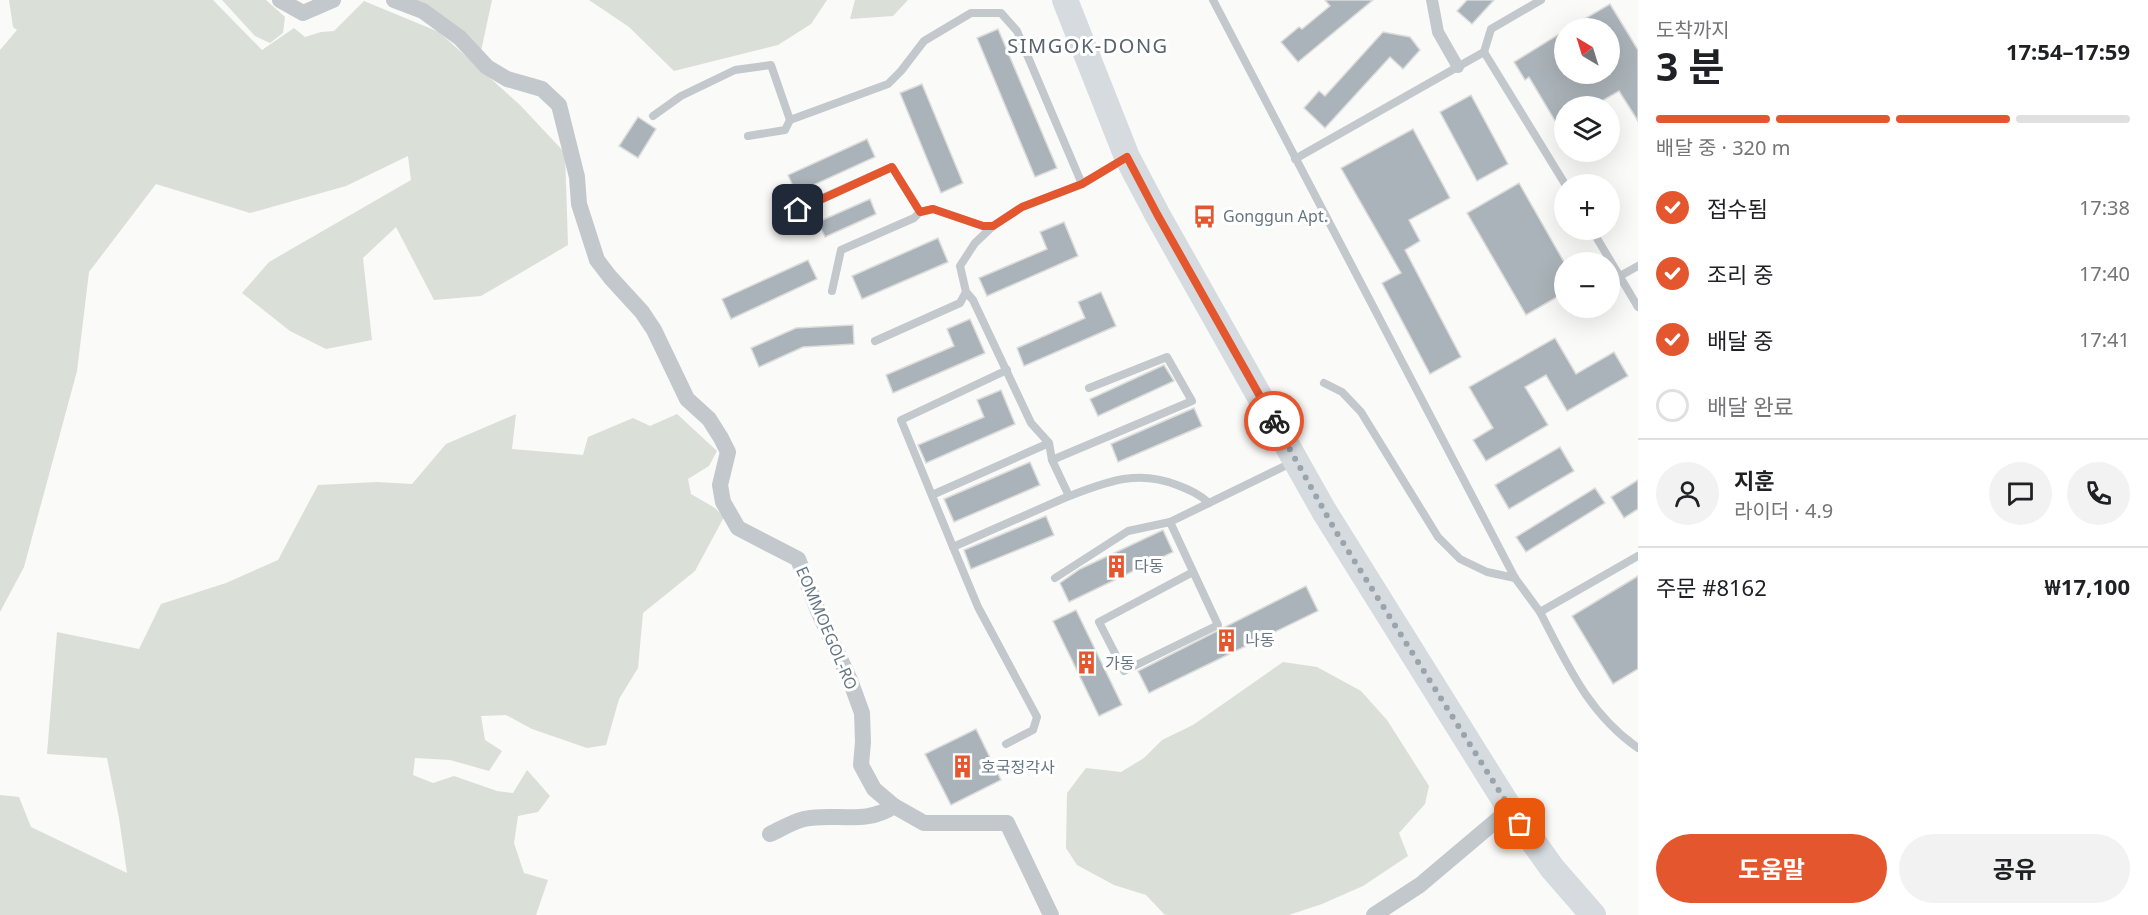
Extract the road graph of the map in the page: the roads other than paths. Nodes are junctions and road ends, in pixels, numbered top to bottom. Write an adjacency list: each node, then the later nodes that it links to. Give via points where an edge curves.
1 (280, 0): 2 (street, via 303,13)
2 (333, 0)
3 (394, 0): 44 (street, EOMMOEGOL-RO, via 423,12 460,38 487,67 507,79 542,89 559,105 577,177 579,204 597,260 642,312 687,399 709,419 721,438 728,452 720,485 723,502 738,528 798,559 862,713 861,765 874,789)
4 (1065, 0): 13 (main road)
5 (1214, 0): 14 (lane)
6 (1432, 0): 9 (street, via 1438,32)
7 (1541, 0): 8 (lane, via 1491,29)
8 (1484, 52): 9 (lane); 15 (lane)
9 (1458, 67): 14 (lane)
10 (653, 116): 11 (lane, via 681,96 735,70 771,65)
11 (790, 120): 12 (lane, via 785,130); 16 (lane, via 888,84 924,41 971,13 1001,14 1017,31)
12 (748, 136)
13 (1127, 157): 16 (lane); 31 (main road)
14 (1295, 159): 40 (lane)
15 (1559, 174)
16 (1082, 184): 19 (lane, via 1022,207)
17 (798, 210): 18 (lane, via 892,167)
18 (920, 212): 19 (lane, via 933,209); 22 (lane, via 841,250)
19 (993, 226): 23 (lane, via 975,243 960,266)
20 (1638, 266): 21 (lane)
21 (1620, 276): 24 (lane)
22 (832, 291)
23 (966, 292): 25 (lane, via 960,303); 26 (lane)
24 (1638, 307)
25 (875, 341)
26 (1008, 370): 29 (lane, via 1031,423); 32 (lane, via 902,420)
27 (1324, 383): 40 (lane, via 1342,392 1361,412 1438,537 1460,559 1487,572)
28 (1089, 388): 30 (lane, via 1167,357 1192,401)
29 (1049, 443): 30 (lane); 32 (lane)
30 (1052, 460): 33 (lane)
31 (1296, 461): 34 (lane); 45 (main road, via 1354,562)
32 (932, 495): 36 (lane)
33 (1069, 496): 34 (lane, via 1125,478 1145,476 1199,494); 36 (lane)
34 (1209, 503): 35 (lane)
35 (1170, 522): 38 (lane); 39 (lane, via 1128,531)
36 (953, 548): 42 (lane, via 978,607 1036,717 1033,730)
37 (1638, 556): 41 (lane)
38 (1193, 572): 38 (lane, via 1218,625 1124,671 1099,622)
39 (1055, 578)
40 (1515, 578): 41 (lane)
41 (1540, 612): 43 (lane, via 1578,685 1601,716)
42 (1006, 744)
43 (1638, 748)
44 (894, 806): 46 (street, via 881,815 865,818 804,819); 47 (street, EOMMOEGOL-RO, via 924,823 1007,823)
45 (1510, 809): 48 (street, via 1420,885); 49 (main road, via 1552,868)
46 (770, 834)
47 (1051, 915)
48 (1374, 915)
49 (1593, 915)

